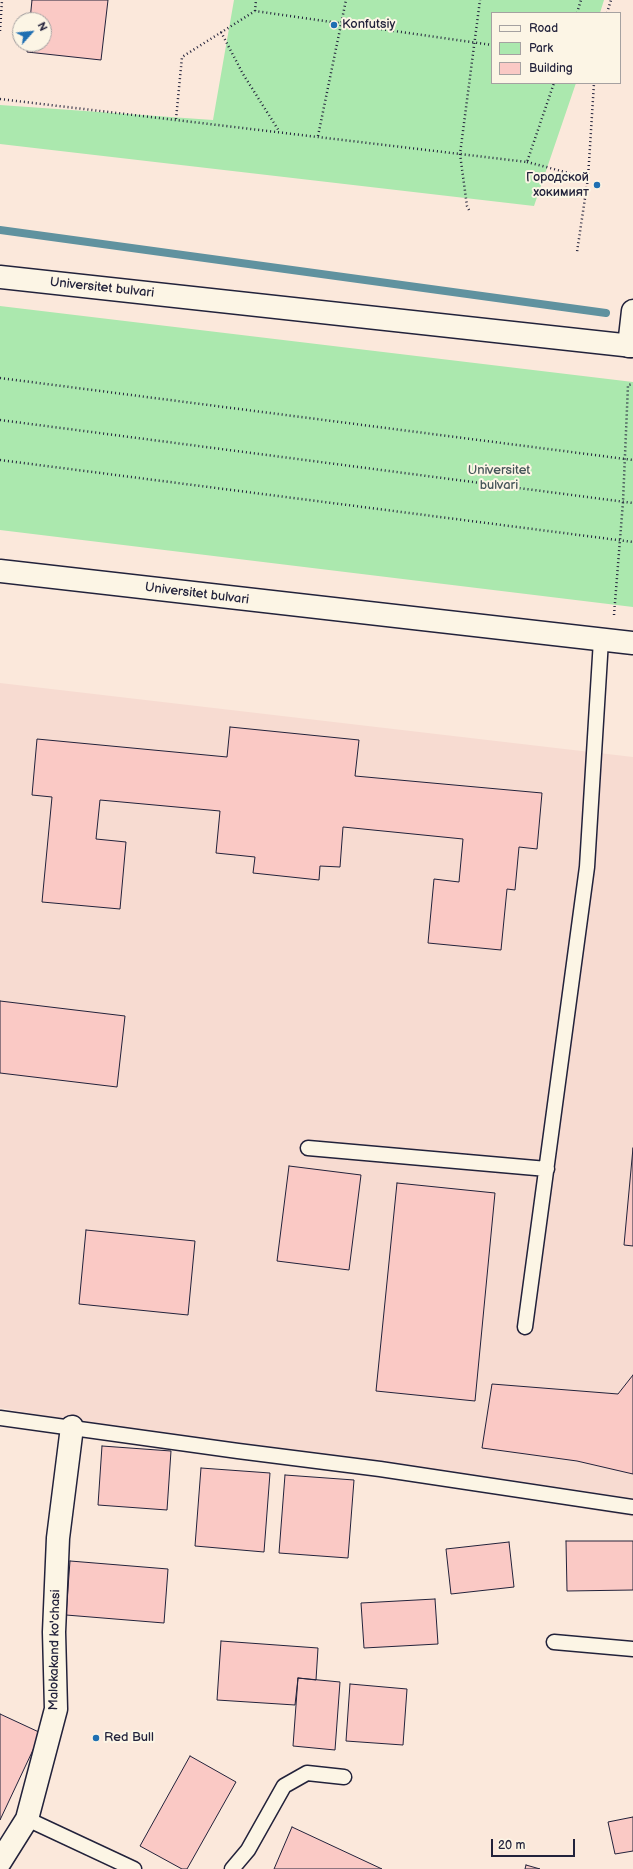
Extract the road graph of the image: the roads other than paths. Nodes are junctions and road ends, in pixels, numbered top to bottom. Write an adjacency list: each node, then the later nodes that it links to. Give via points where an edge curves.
1 (0, 276): 3 (main road, Universitet bulvari)
2 (633, 312): 3 (main road)
3 (631, 346)
4 (0, 571): 5 (main road, Universitet bulvari)
5 (601, 640): 6 (main road, Universitet bulvari); 8 (lane, via 588,867)
6 (633, 644)
7 (308, 1148): 8 (lane)
8 (547, 1169): 9 (lane)
9 (525, 1327)
10 (0, 1418): 11 (lane)
11 (72, 1427): 12 (lane); 16 (main road, Malokakand ko'chasi, via 58,1538 54,1632 56,1709)
12 (633, 1507)
13 (554, 1642): 14 (lane)
14 (633, 1649)
15 (344, 1777): 19 (lane, via 307,1773 284,1786 248,1850)
16 (27, 1819): 17 (main road, Malokakand ko'chasi); 18 (lane)
17 (0, 1862)
18 (134, 1869)
19 (232, 1869)

